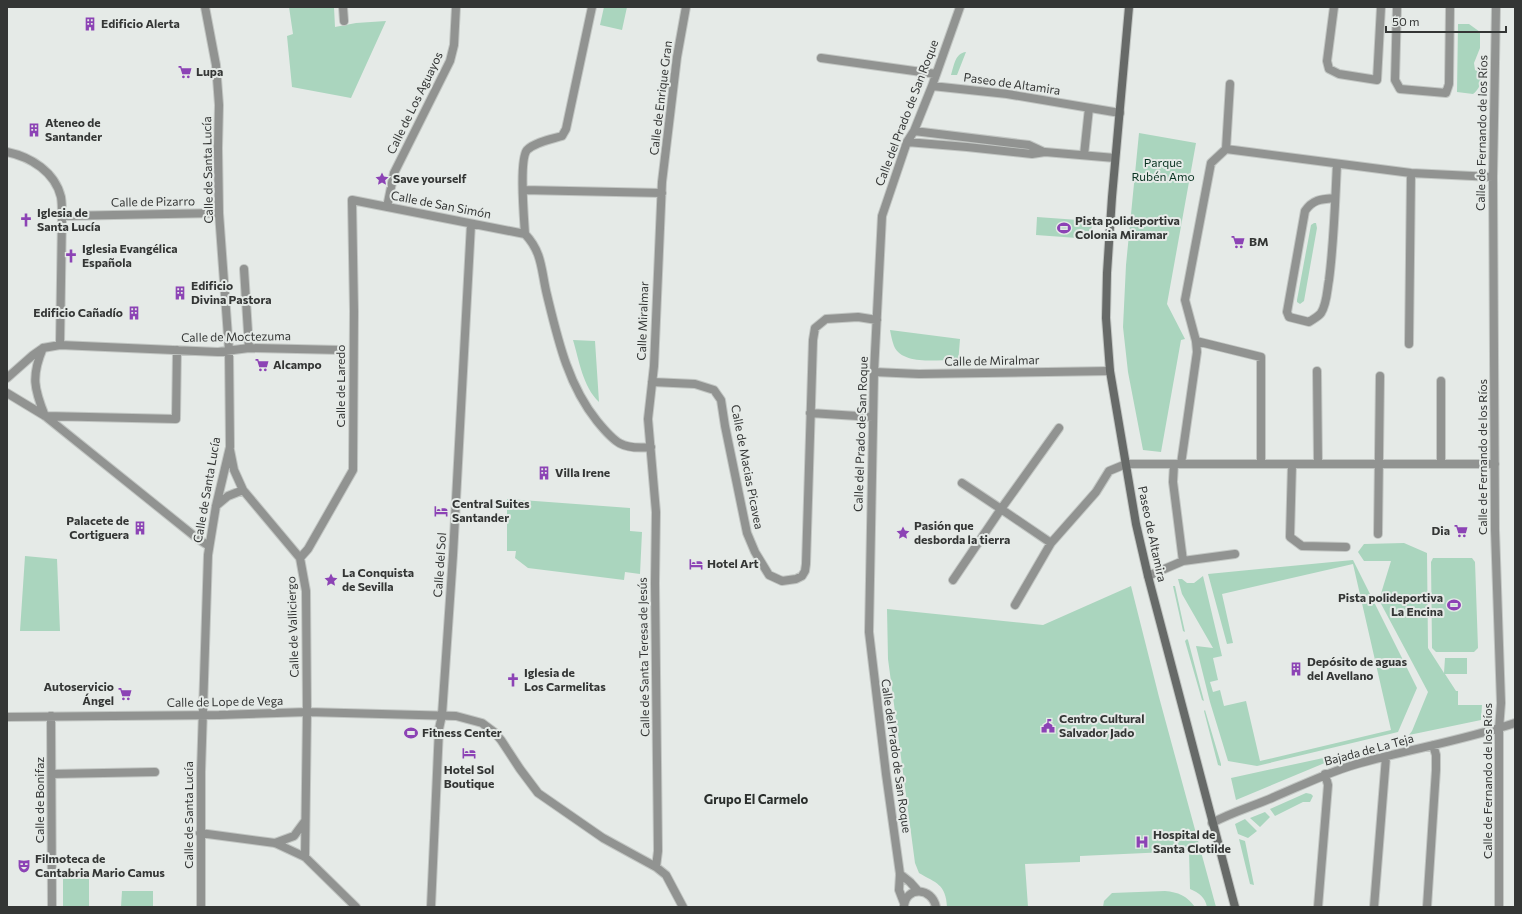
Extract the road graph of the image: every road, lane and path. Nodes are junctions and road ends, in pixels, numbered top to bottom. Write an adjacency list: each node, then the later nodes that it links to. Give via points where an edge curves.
1 (205, 7): 35 (street, Calle de Santa Lucía, via 216,65 220,105)
2 (343, 7): 13 (street)
3 (456, 7): 34 (street, Calle de Los Aguayos, via 454,45 450,61 394,173)
4 (592, 7): 30 (street, via 566,129 562,136 532,146 527,151 524,156)
5 (686, 7): 31 (street, Calle de Enrique Gran, via 677,57)
6 (960, 7): 15 (street, Calle del Prado de San Roque)
7 (1129, 7): 19 (main road, Paseo de Altamira)
8 (1334, 7): 9 (street, via 1327,61 1329,69 1339,74 1377,80)
9 (1381, 7)
10 (1397, 7): 11 (street, via 1397,85 1400,89 1446,93 1449,84)
11 (1450, 7)
12 (1496, 7): 29 (street, Calle de Fernando de los Ríos)
13 (344, 21)
14 (821, 58): 15 (street)
15 (936, 74): 17 (street, Calle del Prado de San Roque)
16 (1230, 84): 22 (street)
17 (932, 86): 18 (street, Paseo de Altamira, via 1007,94); 20 (street, Calle del Prado de San Roque)
18 (1089, 108): 19 (street, Paseo de Altamira); 25 (street)
19 (1120, 114): 26 (main road, Paseo de Altamira)
20 (914, 130): 21 (street, Calle del Prado de San Roque); 24 (street, via 1030,145)
21 (907, 142): 24 (street, via 1032,154); 41 (street, Calle del Prado de San Roque, via 882,216)
22 (1226, 149): 27 (street); 42 (street, via 1211,163 1185,300)
23 (7, 152): 36 (street, via 27,157 45,171 58,190)
24 (1045, 152): 25 (street)
25 (1084, 155): 26 (street)
26 (1115, 158): 50 (main road, Paseo de Altamira, via 1106,280)
27 (1337, 164): 28 (street); 32 (street)
28 (1411, 173): 29 (street); 43 (street)
29 (1493, 177): 71 (street, Calle de Fernando de los Ríos)
30 (523, 190): 31 (street); 38 (street)
31 (662, 192): 39 (street, Calle de Enrique Gran)
32 (1335, 198): 32 (street, via 1331,262 1322,312 1309,322 1289,317 1286,312 1305,211 1310,203)
33 (352, 200): 34 (street, Calle de San Simón); 81 (street, Calle de Laredo, via 353,470 312,543)
34 (387, 207): 37 (street, Calle de San Simón)
35 (219, 213): 36 (street, Calle de Pizarro); 48 (street, Calle de Santa Lucía)
36 (62, 216): 44 (street)
37 (471, 224): 38 (street, Calle de San Simón); 88 (street, Calle del Sol)
38 (524, 234): 63 (street, via 533,242 537,251 558,336 572,382 580,397 612,439 625,446)
39 (658, 261): 56 (street, Calle Miralmar)
40 (244, 269): 46 (street)
41 (877, 320): 52 (street, Calle del Prado de San Roque); 58 (street, Calle de Macias Picavea, via 858,317 832,318 822,321 815,328)
42 (1196, 341): 65 (street, via 1197,352); 66 (street, via 1261,357)
43 (1409, 344)
44 (60, 345): 45 (street, Calle de Moctezuma); 47 (street, Calle de Moctezuma)
45 (44, 348): 54 (street, via 33,354); 59 (street, via 36,364 35,377 36,396)
46 (249, 348): 48 (street, Calle de Moctezuma); 49 (street, Calle de Moctezuma)
47 (177, 350): 48 (street, Calle de Moctezuma); 59 (street, via 176,419)
48 (229, 350): 62 (street, Calle de Santa Lucía)
49 (340, 350)
50 (1110, 371): 52 (street, Calle de Miralmar, via 919,374); 64 (main road, Paseo de Altamira)
51 (1317, 371): 68 (street)
52 (874, 372): 60 (street, Calle del Prado de San Roque)
53 (1380, 376): 69 (street)
54 (7, 378)
55 (1441, 381): 70 (street)
56 (652, 382): 58 (street, Calle de Macias Picavea, via 695,384 714,390 722,400 748,533 755,552 769,575 782,581 796,579 805,571); 63 (street, via 648,419)
57 (7, 393): 59 (street)
58 (810, 413): 60 (street)
59 (45, 416): 78 (street)
60 (874, 417): 104 (street, Calle del Prado de San Roque, via 869,632)
61 (1059, 428): 75 (street)
62 (230, 447): 73 (street, via 234,470); 74 (street, Calle de Santa Lucía)
63 (651, 447): 103 (street, Calle de Santa Teresa de Jesús, via 656,512)
64 (1126, 464): 65 (street); 77 (street, via 1109,471 1096,492); 83 (main road, Paseo de Altamira)
65 (1178, 464): 66 (street); 82 (street, via 1173,482)
66 (1261, 464): 67 (street)
67 (1292, 464): 68 (street); 79 (street, via 1290,537 1302,546)
68 (1318, 464): 69 (street)
69 (1380, 464): 70 (street); 76 (street)
70 (1441, 464): 71 (street)
71 (1495, 464): 92 (street, Calle de Fernando de los Ríos)
72 (962, 483): 75 (street)
73 (242, 490): 74 (street, via 228,496); 81 (street)
74 (216, 506): 78 (street, Calle de Santa Lucía)
75 (1001, 509): 77 (street); 84 (street)
76 (1378, 534)
77 (1051, 543): 85 (street)
78 (209, 546): 87 (street, Calle de Santa Lucía)
79 (1346, 547)
80 (1235, 554): 82 (street)
81 (300, 558): 86 (street, Calle de Valliciergo, via 306,591)
82 (1183, 562): 83 (street)
83 (1148, 576): 99 (main road, Paseo de Altamira)
84 (953, 580)
85 (1015, 604)
86 (307, 712): 87 (street, Calle de Lope de Vega); 88 (street, Calle de Lope de Vega); 98 (street, Calle de Valliciergo)
87 (203, 715): 89 (street, Calle de Lope de Vega); 100 (street, Calle de Santa Lucía)
88 (442, 715): 103 (street, Calle de Lope de Vega, via 482,723 501,740 538,793 603,838); 110 (street, Calle del Sol, via 439,729)
89 (51, 716): 90 (street, Calle de Lope de Vega); 96 (street, Calle de Bonifaz)
90 (7, 717)
91 (1515, 723): 92 (street, Bajada de La Teja)
92 (1499, 728): 93 (street, Bajada de La Teja); 117 (street, Calle de Fernando de los Ríos)
93 (1433, 745): 94 (street, Bajada de La Teja); 116 (street, via 1436,770)
94 (1386, 757): 97 (street, Bajada de La Teja); 115 (street)
95 (155, 772): 96 (street)
96 (52, 774): 107 (street, Calle de Bonifaz)
97 (1325, 774): 99 (street, Bajada de La Teja); 114 (street, via 1328,785)
98 (306, 821): 101 (street, via 294,836); 102 (street, Calle de Valliciergo)
99 (1212, 823): 113 (main road, Paseo de Altamira)
100 (200, 833): 101 (street); 108 (street, Calle de Santa Lucía)
101 (275, 843): 102 (street)
102 (305, 857): 109 (street)
103 (656, 867): 111 (street, Calle de Lope de Vega, via 666,875)
104 (900, 874): 105 (street); 106 (street, Calle del Prado de San Roque, via 899,890)
105 (918, 891): 106 (street, via 909,895); 112 (street, via 932,897)
106 (904, 905)
107 (52, 907)
108 (201, 907)
109 (356, 907)
110 (431, 907)
111 (683, 907)
112 (936, 907)
113 (1235, 907)
114 (1318, 907)
115 (1374, 907)
116 (1427, 907)
117 (1500, 907)

